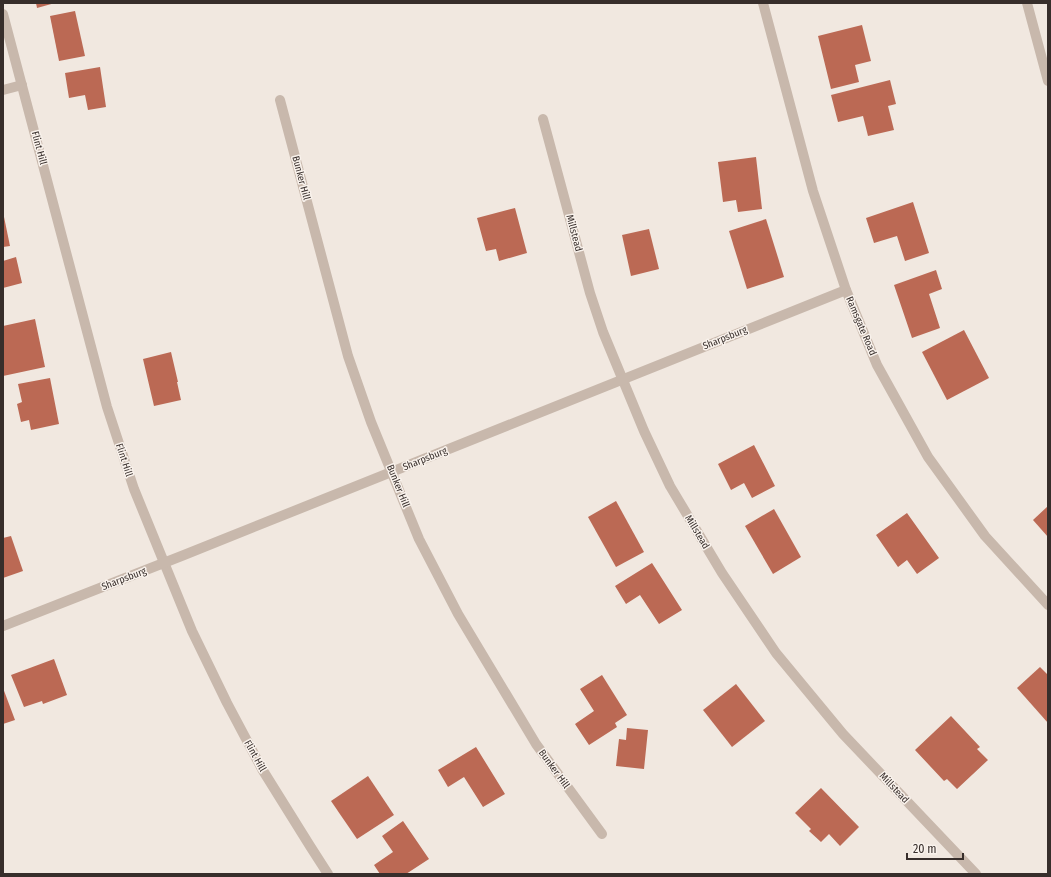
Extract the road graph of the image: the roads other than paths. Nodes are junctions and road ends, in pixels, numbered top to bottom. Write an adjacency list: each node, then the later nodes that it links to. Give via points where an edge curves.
1 (763, 3): 9 (street, Ramsgate Road, via 813,191)
2 (1027, 3): 4 (street)
3 (3, 14): 5 (street, Flint Hill)
4 (1048, 81)
5 (22, 85): 6 (street); 12 (street, Flint Hill, via 107,407 134,489)
6 (3, 90)
7 (280, 100): 11 (street, Bunker Hill, via 348,356)
8 (543, 119): 10 (street, Millstead, via 590,293)
9 (846, 290): 10 (street, Sharpsburg); 13 (street, Ramsgate Road, via 877,365 928,457 985,536)
10 (622, 379): 11 (street, Sharpsburg); 17 (street, Millstead, via 670,486 722,573 776,653 843,734)
11 (391, 472): 12 (street, Sharpsburg); 15 (street, Bunker Hill, via 419,539 458,614 536,744)
12 (164, 563): 14 (street, Sharpsburg); 16 (street, Flint Hill, via 192,631 231,710 262,768)
13 (1048, 605)
14 (3, 626)
15 (602, 834)
16 (328, 874)
17 (976, 874)

